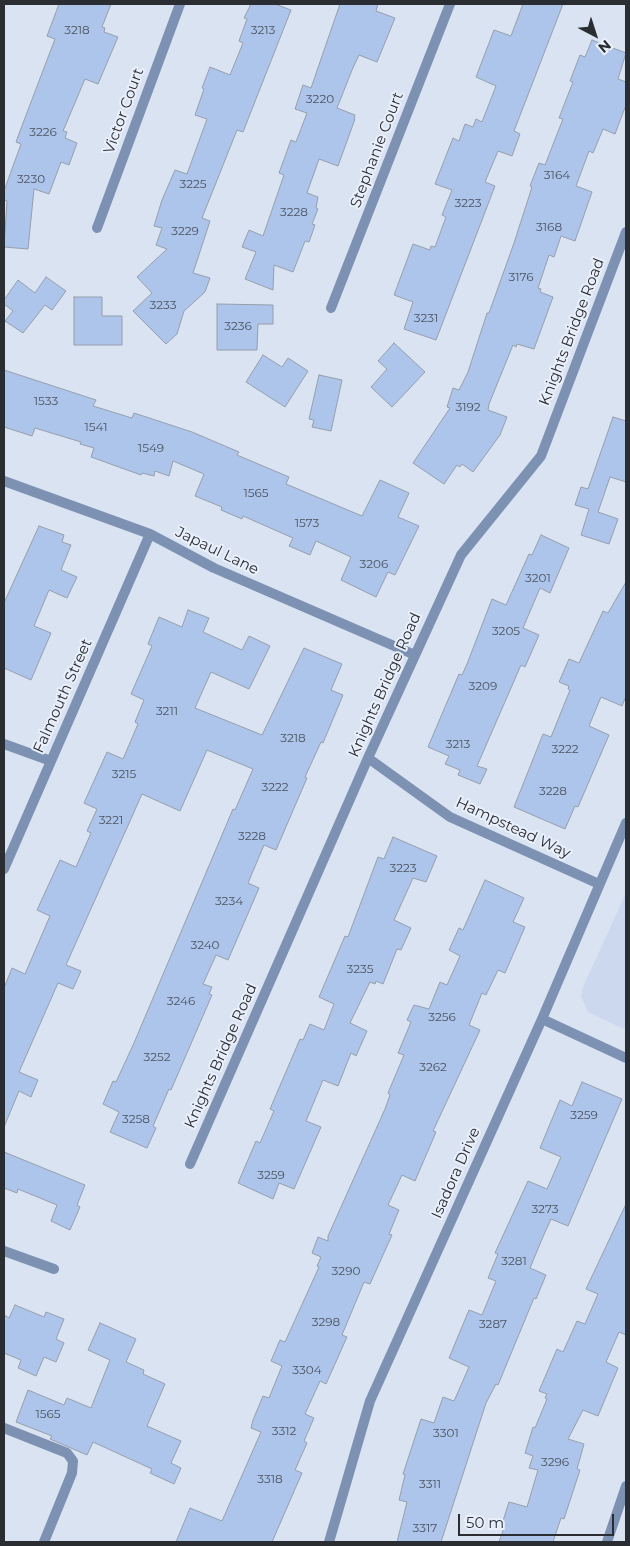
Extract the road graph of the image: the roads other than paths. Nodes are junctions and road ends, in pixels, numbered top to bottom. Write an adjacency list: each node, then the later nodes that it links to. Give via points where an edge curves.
1 (180, 4): 3 (street, Victor Court)
2 (450, 4): 5 (street, Stephanie Court)
3 (97, 228)
4 (626, 232): 8 (street, Knights Bridge Road, via 541,456 461,555)
5 (331, 308)
6 (4, 481): 7 (street, Japaul Lane)
7 (150, 534): 8 (street, Japaul Lane, via 214,568); 11 (street, Falmouth Street)
8 (415, 655): 10 (street, Knights Bridge Road)
9 (4, 744): 11 (street)
10 (368, 758): 14 (street, Hampstead Way, via 450,817); 17 (street, Knights Bridge Road)
11 (51, 762): 13 (street, Falmouth Street)
12 (626, 823): 14 (street, Isadora Drive)
13 (4, 869)
14 (599, 884): 15 (street, Isadora Drive)
15 (542, 1019): 16 (street); 23 (street, Isadora Drive, via 370,1401)
16 (626, 1058)
17 (190, 1164)
18 (4, 1251): 19 (street)
19 (54, 1269)
20 (4, 1428): 22 (street, via 67,1453 73,1461 72,1473)
21 (626, 1486): 24 (street)
22 (44, 1542)
23 (329, 1542)
24 (607, 1542)

